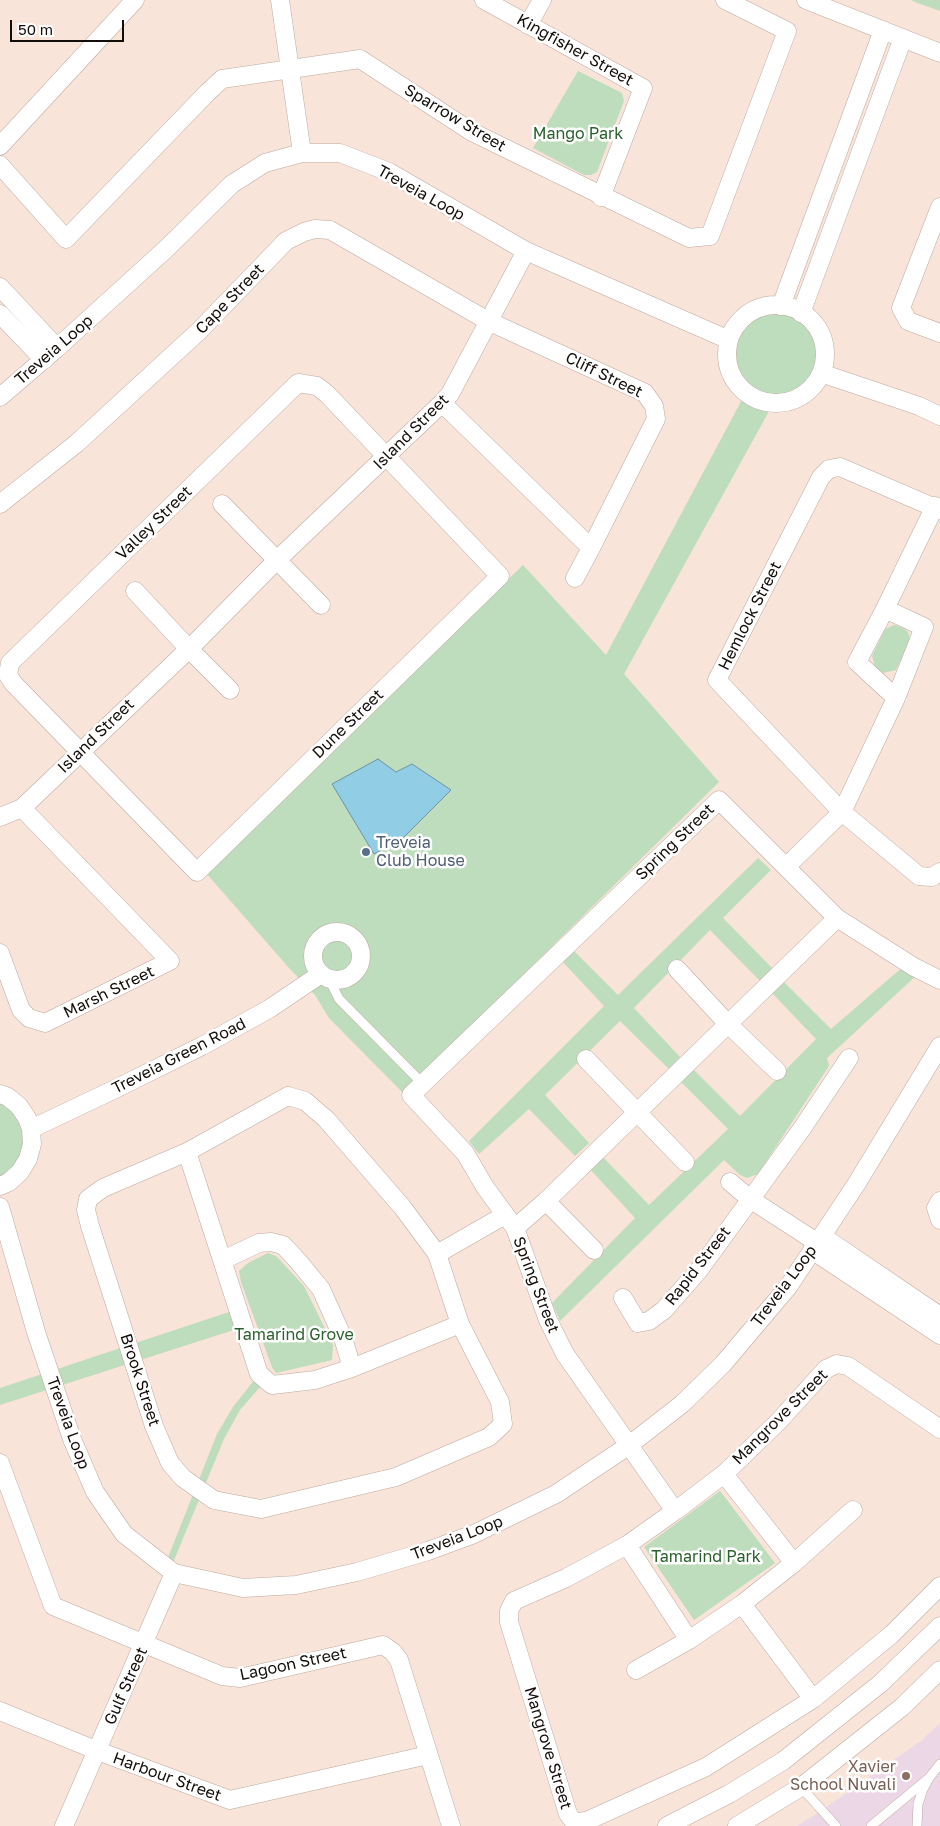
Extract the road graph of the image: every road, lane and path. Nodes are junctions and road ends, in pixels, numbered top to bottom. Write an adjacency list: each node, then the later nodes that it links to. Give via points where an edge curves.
1 (135, 0): 12 (street)
2 (280, 0): 11 (street)
3 (484, 0): 7 (street, Kingfisher Street)
4 (542, 0): 7 (street)
5 (725, 0): 17 (street, Sparrow Street, via 787,30 710,236 689,238)
6 (806, 0): 8 (street)
7 (528, 25): 17 (street, Kingfisher Street, via 643,88)
8 (883, 30): 9 (street); 15 (street)
9 (903, 38): 10 (street); 16 (street)
10 (940, 53)
11 (290, 69): 13 (street); 14 (street, Sparrow Street, via 222,79 66,239); 17 (street, Sparrow Street, via 360,58 472,132)
12 (0, 146)
13 (302, 152): 19 (street, Treveia Loop, via 340,152 389,172); 27 (street, Treveia Loop, via 265,163 232,184)
14 (0, 165)
15 (824, 190): 16 (street); 21 (street)
16 (845, 196): 22 (street)
17 (601, 197)
18 (940, 208): 25 (street, via 901,308 908,321)
19 (526, 251): 24 (street, Island Street); 26 (street, Treveia Loop)
20 (0, 287): 27 (street)
21 (780, 306): 22 (street); 26 (street, via 749,314)
22 (801, 313): 29 (street, via 814,324 822,339 824,362)
23 (0, 314): 28 (street)
24 (488, 321): 31 (street, Island Street, via 450,394); 34 (street, Cape Street, via 330,230 304,232 286,241 199,331 77,443); 37 (street, Cliff Street, via 645,393 654,406 656,419)
25 (940, 334)
26 (729, 340): 29 (street, via 729,369 735,382 758,400 788,402 802,396)
27 (58, 348): 28 (street, Treveia Loop)
28 (44, 360): 30 (street, Treveia Loop)
29 (821, 373): 32 (street)
30 (0, 397)
31 (442, 403): 33 (street, Island Street); 37 (street)
32 (940, 416)
33 (387, 456): 38 (street, Island Street); 46 (street, Valley Street, via 317,386 298,384 246,434 10,663 8,675 13,683); 46 (street, Dune Street, via 500,576 197,872)
34 (0, 504)
35 (222, 504): 38 (street)
36 (937, 508): 42 (street); 48 (street, Hemlock Street, via 840,467 829,469 821,477 716,680)
37 (591, 548): 39 (street, Cliff Street)
38 (277, 560): 41 (street); 43 (street, Island Street)
39 (575, 578)
40 (135, 591): 43 (street)
41 (321, 605)
42 (885, 609): 45 (street, via 857,662); 45 (street, via 924,627)
43 (188, 649): 44 (street); 46 (street, Island Street)
44 (230, 690)
45 (896, 698): 48 (street)
46 (81, 752): 47 (street, Island Street)
47 (22, 808): 49 (street, Island Street); 53 (street, Marsh Street, via 170,961 45,1024 29,1018 21,1010)
48 (842, 812): 50 (street); 51 (street, Hemlock Street, via 919,876 932,877)
49 (0, 817)
50 (786, 867): 52 (street, Spring Street); 62 (street, Spring Street, via 719,800)
51 (940, 872)
52 (837, 918): 56 (street, Spring Street); 57 (street)
53 (0, 952)
54 (677, 969): 57 (street)
55 (322, 973): 62 (lane, Treveia Green Road, via 344,1004); 65 (street, Treveia Green Road, via 269,1009 202,1046 113,1090)
56 (940, 980)
57 (727, 1023): 61 (street); 64 (street)
58 (940, 1046): 76 (street, Treveia Loop)
59 (849, 1058): 70 (street, Rapid Street)
60 (586, 1059): 64 (street)
61 (777, 1071)
62 (417, 1078): 75 (street, Spring Street, via 411,1094 465,1153)
63 (0, 1094): 65 (street, via 19,1106)
64 (637, 1111): 67 (street); 71 (street)
65 (29, 1124): 69 (street, via 32,1144 28,1159 20,1172)
66 (187, 1152): 78 (street, Brook Street, via 288,1096 304,1101 326,1119 403,1208); 79 (street); 82 (street, Brook Street, via 103,1188 88,1199 86,1210 154,1426 170,1463 183,1478 214,1500 261,1508 396,1477 489,1437 503,1424 500,1402)
67 (685, 1162)
68 (730, 1182): 70 (street)
69 (0, 1186)
70 (750, 1199): 76 (street); 80 (street, Rapid Street, via 664,1310 649,1321 638,1323)
71 (546, 1200): 75 (street); 77 (street)
72 (940, 1201): 74 (street, via 936,1208)
73 (0, 1207): 93 (street, Treveia Loop, via 49,1372 72,1439 95,1492 124,1534)
74 (940, 1220)
75 (510, 1222): 78 (street); 86 (street, Spring Street, via 548,1320 565,1354)
76 (817, 1243): 81 (street); 83 (street); 86 (street, Treveia Loop, via 788,1287 723,1364 682,1404)
77 (594, 1250)
78 (437, 1254): 82 (street, Brook Street)
79 (223, 1260): 84 (street, via 258,1243 283,1245 321,1289 343,1338); 84 (street, via 259,1374 272,1386 314,1380)
80 (623, 1298)
81 (940, 1316)
82 (460, 1324): 84 (street)
83 (940, 1335)
84 (352, 1368)
85 (940, 1429): 88 (street, Mangrove Street, via 848,1366 837,1364 826,1369 779,1421)
86 (628, 1446): 90 (street); 93 (street, Treveia Loop, via 556,1494 474,1534 357,1572 296,1585 242,1588)
87 (0, 1463): 98 (street, Lagoon Street, via 53,1606)
88 (724, 1474): 90 (street, Mangrove Street); 92 (street)
89 (854, 1510): 92 (street)
90 (675, 1511): 91 (street, Mangrove Street)
91 (627, 1545): 97 (street); 101 (street, Mangrove Street, via 514,1601 509,1612 509,1622 568,1814 575,1823 589,1820 706,1767)
92 (794, 1563): 95 (street)
93 (174, 1573): 98 (street, Gulf Street)
94 (940, 1586): 101 (street, Mangrove Street, via 892,1634)
95 (742, 1604): 97 (street); 101 (street)
96 (940, 1626): 110 (street, via 881,1683 782,1761 729,1794)
97 (689, 1640): 99 (street)
98 (145, 1643): 103 (street, Gulf Street); 104 (street, Lagoon Street, via 222,1676 240,1678 383,1645 399,1660)
99 (636, 1670)
100 (940, 1670): 107 (street, via 902,1707)
101 (813, 1698)
102 (0, 1710): 103 (street, Harbour Street)
103 (98, 1751): 104 (street, Harbour Street, via 230,1800); 108 (street, Gulf Street)
104 (428, 1755): 109 (street, Lagoon Street)
105 (940, 1764): 106 (lane)
106 (929, 1778): 113 (lane); 114 (lane, via 918,1804)
107 (801, 1787): 111 (street); 112 (lane)
108 (64, 1826)
109 (451, 1826)
110 (667, 1826)
111 (737, 1826)
112 (836, 1826)
113 (871, 1826)
114 (917, 1826)

